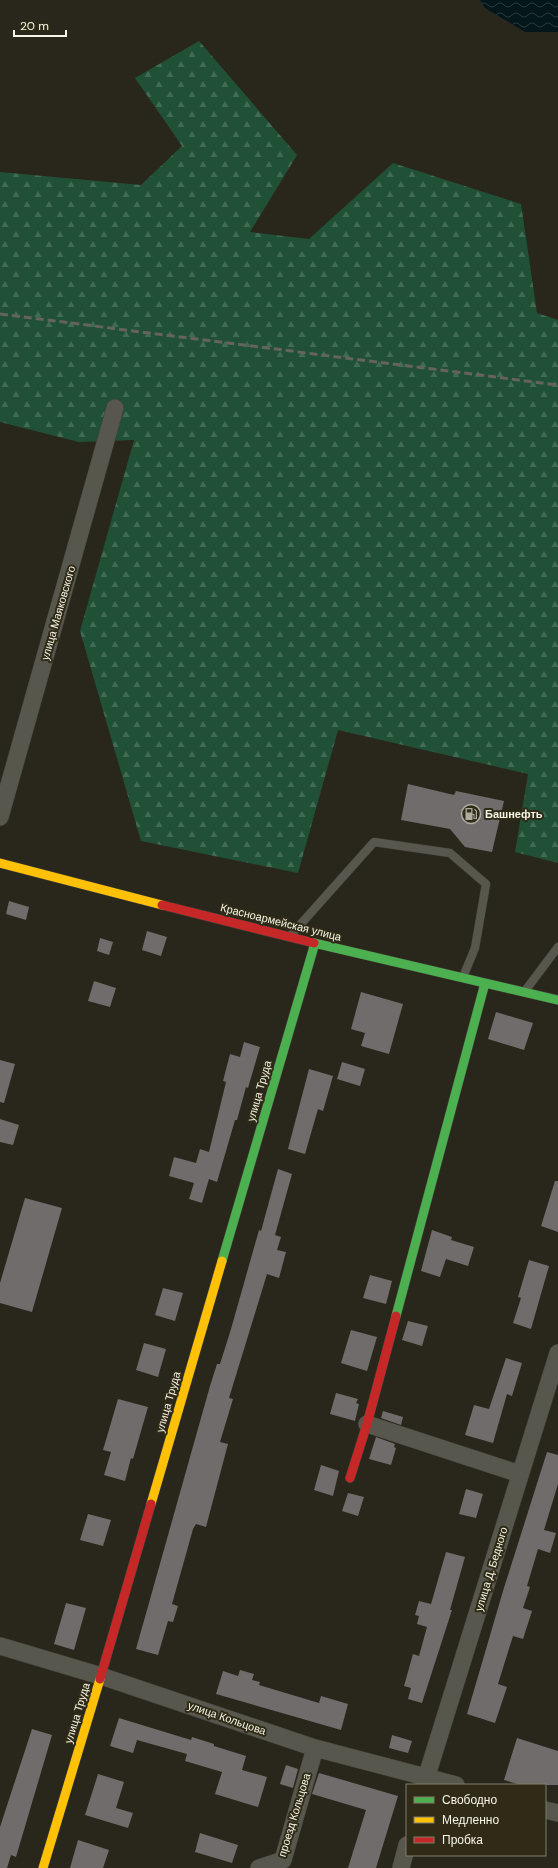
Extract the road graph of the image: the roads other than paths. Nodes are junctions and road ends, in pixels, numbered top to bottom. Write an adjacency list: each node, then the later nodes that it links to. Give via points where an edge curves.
1 (115, 408): 2 (street, улица Маяковского)
2 (0, 817)
3 (0, 863): 4 (street, Красноармейская улица)
4 (289, 937): 5 (street, Красноармейская улица); 7 (lane, via 374,842 450,853 486,884 475,948)
5 (314, 943): 7 (street, Красноармейская улица); 16 (street, улица Труда)
6 (558, 947): 9 (lane)
7 (462, 978): 8 (street, Красноармейская улица)
8 (484, 983): 9 (street, Красноармейская улица); 12 (street)
9 (524, 992): 10 (street, Красноармейская улица)
10 (558, 1000)
11 (558, 1353): 13 (street, улица Д. Бедного)
12 (367, 1424): 13 (street); 14 (street)
13 (520, 1474): 18 (street, улица Д. Бедного)
14 (350, 1478)
15 (0, 1646): 16 (street, улица Кольцова)
16 (101, 1676): 17 (street, улица Кольцова); 23 (street, улица Труда)
17 (315, 1748): 18 (street, улица Кольцова); 24 (street, проезд Кольцова, via 283,1860)
18 (425, 1781): 19 (street, улица Кольцова)
19 (448, 1784)
20 (546, 1810): 21 (street)
21 (558, 1813)
22 (406, 1849): 25 (street)
23 (43, 1868)
24 (259, 1868)
25 (401, 1868)

